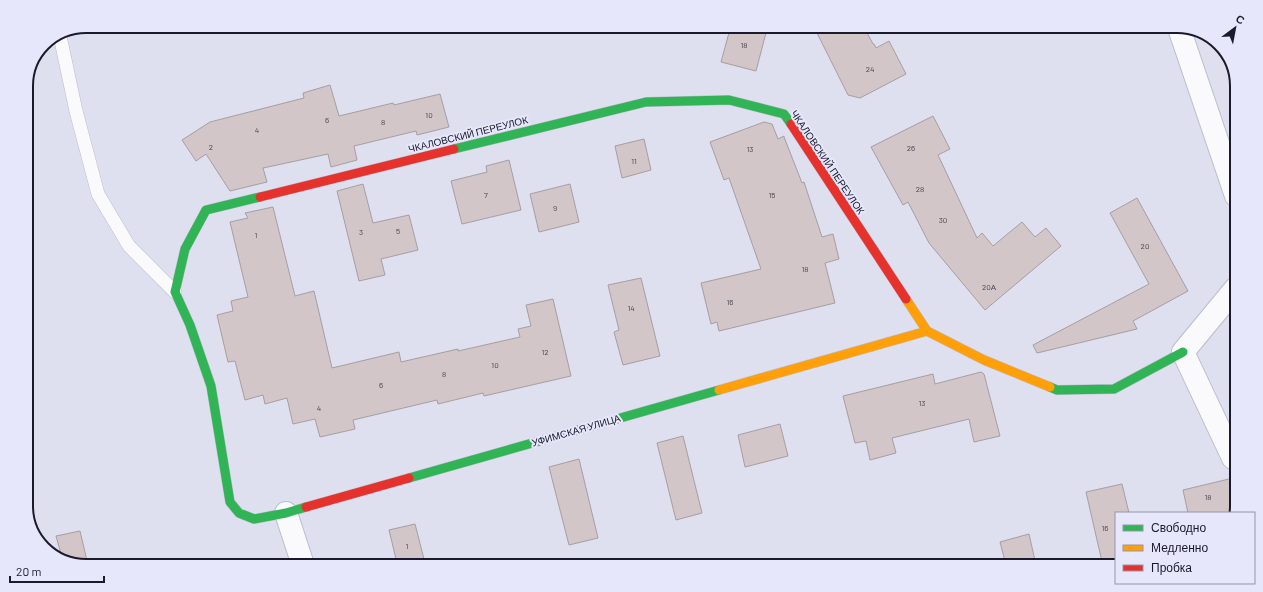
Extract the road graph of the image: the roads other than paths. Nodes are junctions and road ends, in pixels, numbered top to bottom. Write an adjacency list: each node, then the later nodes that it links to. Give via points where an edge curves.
1 (1181, 33): 3 (street)
2 (61, 39): 4 (lane, via 98,194 129,246)
3 (1230, 178)
4 (175, 292): 6 (street, ЧКАЛОВСКИЙ ПЕРЕУЛОК, via 185,249 206,210 646,102 729,100 784,114); 9 (street, УФИМСКАЯ УЛИЦА, via 190,325 210,386 230,502 239,513 254,519)
5 (1230, 295): 7 (street)
6 (927, 331): 7 (street, via 984,360 1057,390 1114,389); 9 (street, УФИМСКАЯ УЛИЦА)
7 (1183, 352): 8 (street)
8 (1230, 452)
9 (286, 513): 10 (street)
10 (301, 559)

